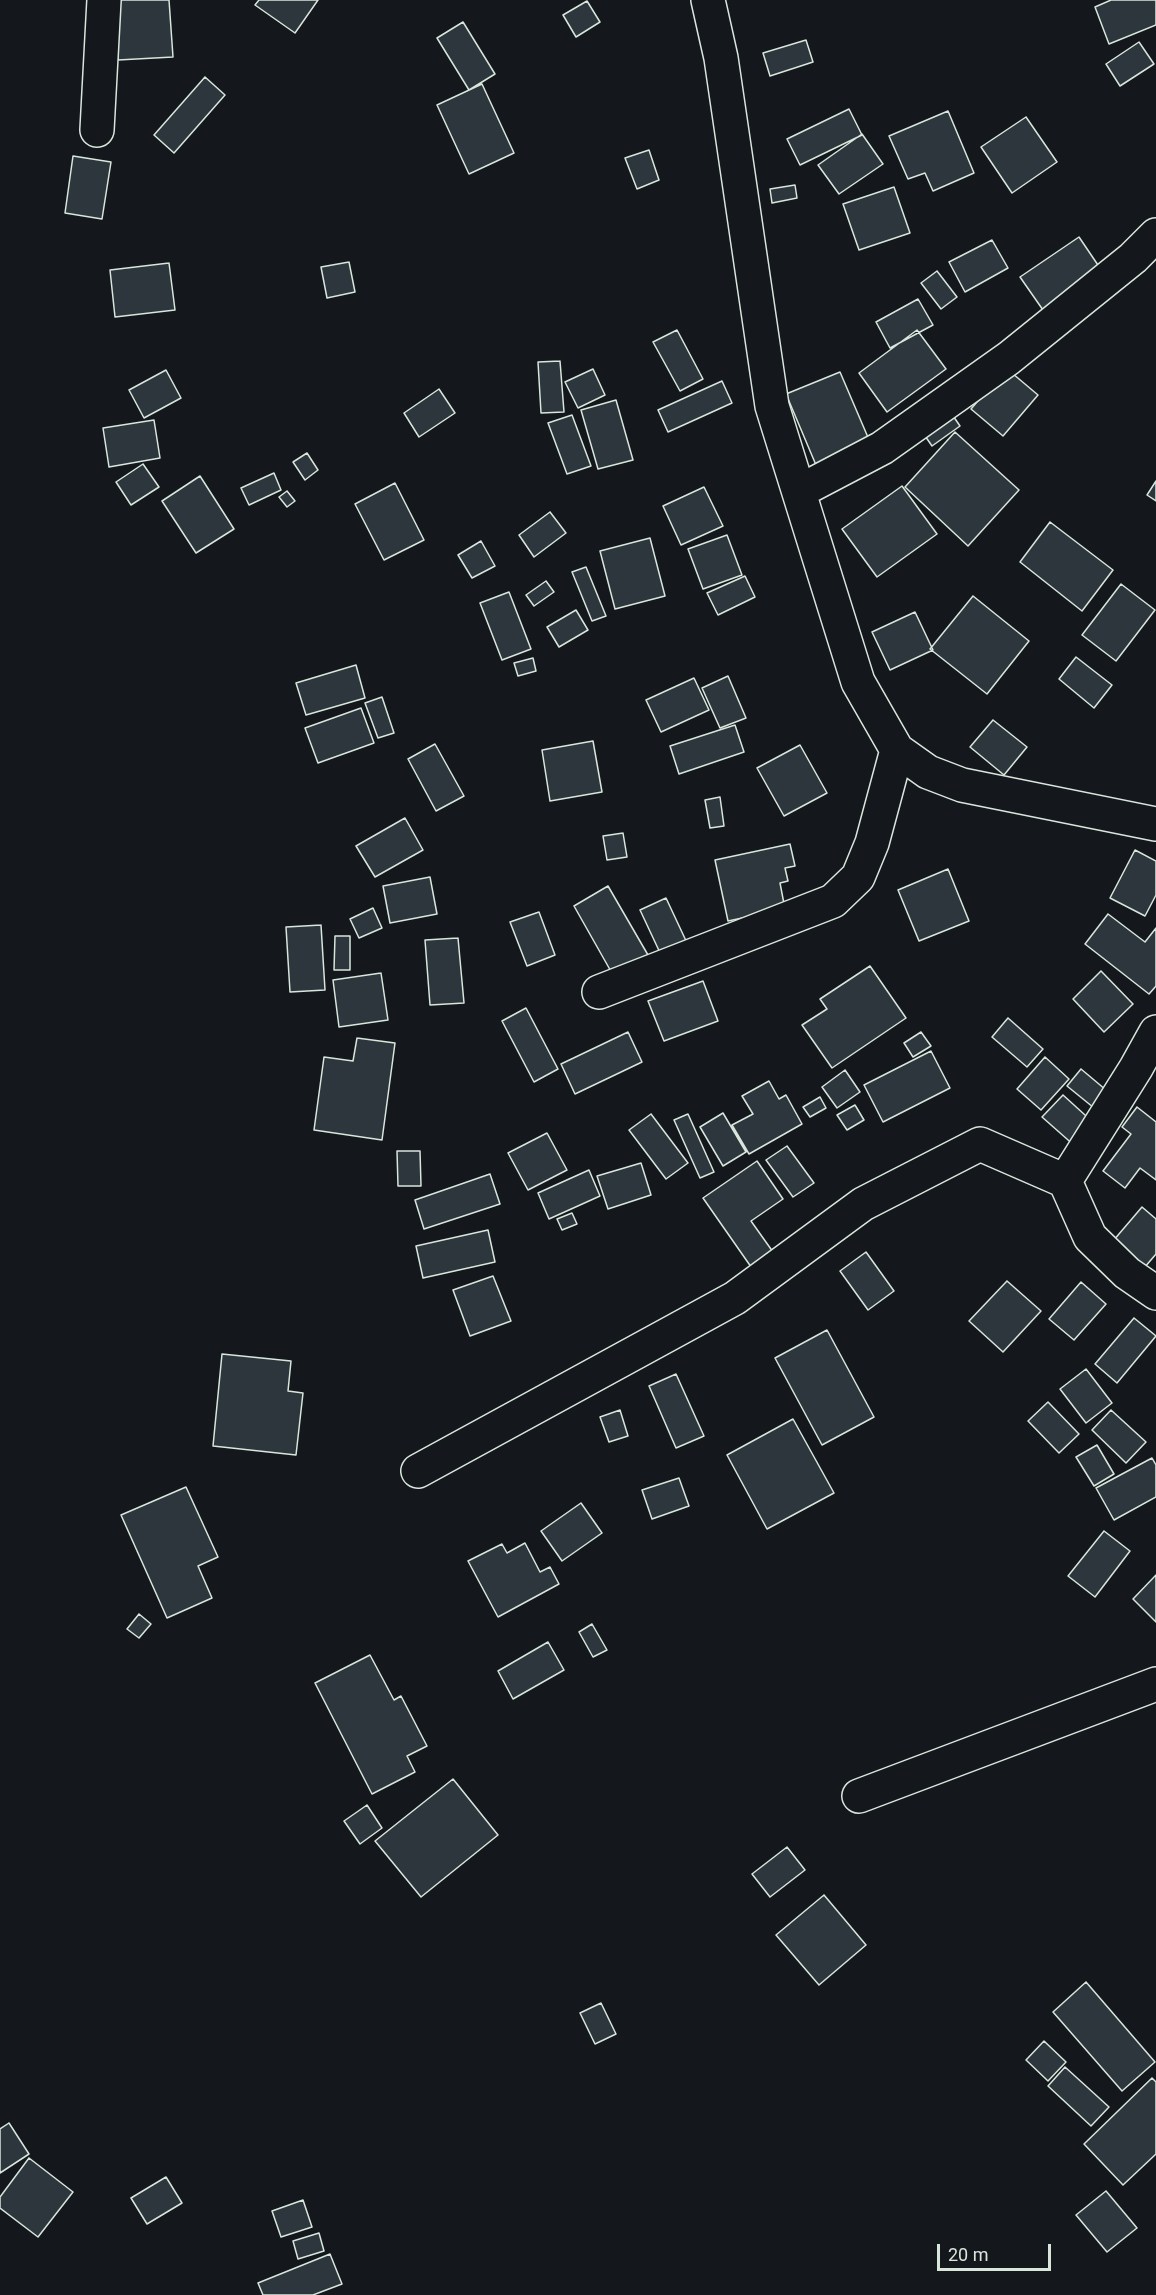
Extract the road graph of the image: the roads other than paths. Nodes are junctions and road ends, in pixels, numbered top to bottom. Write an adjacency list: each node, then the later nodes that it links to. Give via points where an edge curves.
1 (104, 0): 3 (street)
2 (708, 0): 5 (street, via 722,69 772,406)
3 (96, 130)
4 (1156, 235): 5 (street, via 1009,358 882,448)
5 (800, 491): 6 (street, via 858,682)
6 (897, 750): 7 (street, via 928,772 962,785); 8 (street, via 872,843 858,877 832,901)
7 (1156, 824)
8 (599, 992)
9 (1156, 1032): 10 (street)
10 (1065, 1181): 11 (street, via 1090,1237 1127,1273); 12 (street, via 980,1144 863,1204 735,1298)
11 (1156, 1293)
12 (418, 1471)
13 (1156, 1684): 14 (street)
14 (859, 1796)

